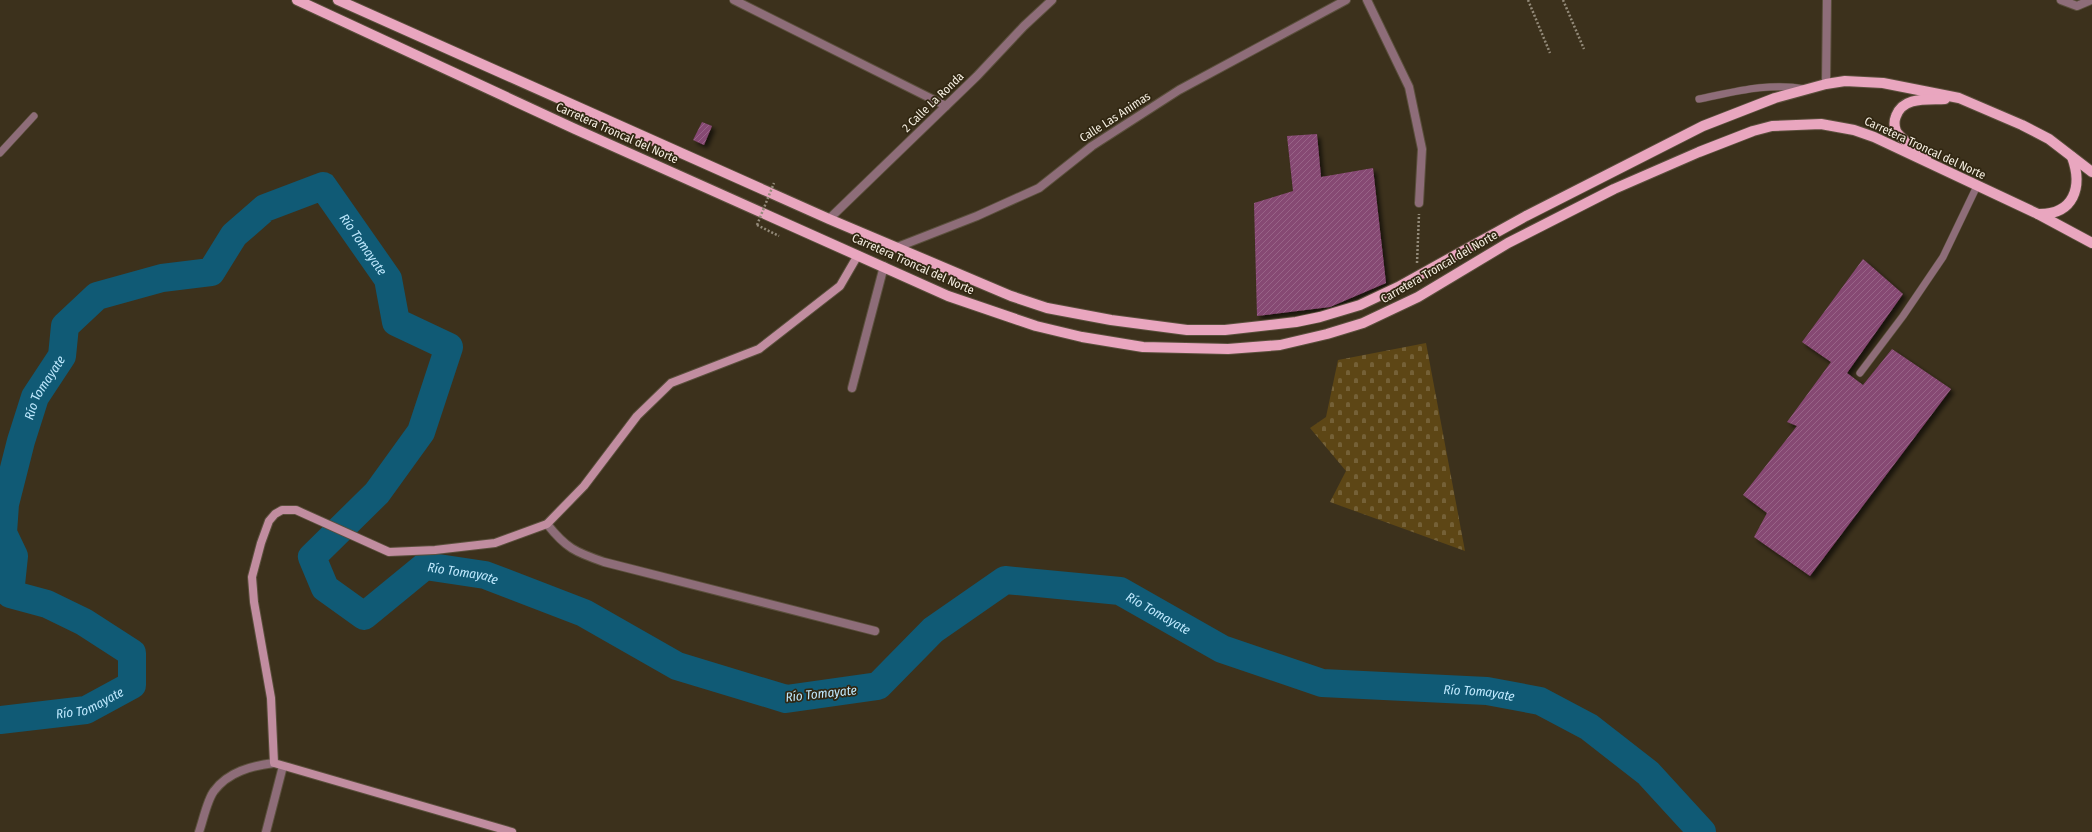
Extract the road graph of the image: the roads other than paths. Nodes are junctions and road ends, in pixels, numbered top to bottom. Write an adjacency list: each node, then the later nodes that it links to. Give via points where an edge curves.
1 (297, 0): 27 (main road, Carretera Troncal del Norte, via 575,130)
2 (338, 0): 24 (main road, Carretera Troncal del Norte)
3 (734, 0): 15 (street)
4 (1052, 0): 15 (street, 2 Calle La Ronda)
5 (1346, 0): 10 (street, Calle Las Animas)
6 (1367, 0): 22 (street, via 1409,87 1422,149)
7 (1827, 0): 11 (street)
8 (2061, 0): 9 (street, via 2077,6)
9 (2090, 0)
10 (1334, 2): 26 (street, Calle Las Animas, via 1179,90 1092,146 1039,188)
11 (1826, 84): 12 (main road, Carretera Troncal del Norte); 13 (main road, Carretera Troncal del Norte, via 1845,81 1883,83)
12 (1805, 89): 14 (lane, via 1786,85 1763,87); 26 (main road, Carretera Troncal del Norte, via 1742,110 1684,135 1526,216 1416,277 1360,305 1320,317 1225,330 1187,330 1111,320 1047,308 1011,296)
13 (1959, 98): 18 (main road, Carretera Troncal del Norte, via 2022,125); 19 (main road, via 1918,100 1904,104 1897,114 1894,125 1897,132)
14 (1699, 99)
15 (946, 106): 24 (street, 2 Calle La Ronda)
16 (34, 116): 17 (lane)
17 (0, 153)
18 (2072, 156): 20 (main road, Carretera Troncal del Norte); 23 (main road, via 2078,179 2073,198 2058,212)
19 (1936, 167): 21 (main road, Carretera Troncal del Norte); 28 (main road, Carretera Troncal del Norte, via 1874,137 1837,126 1786,125 1759,130 1730,139 1614,189 1508,243 1418,297 1363,323 1304,340 1254,347 1164,349 1082,337 1036,326 948,296)
20 (2092, 172)
21 (1977, 186): 23 (main road, Carretera Troncal del Norte); 29 (lane, via 1943,257)
22 (1420, 203)
23 (2038, 214): 25 (main road, Carretera Troncal del Norte)
24 (829, 219): 26 (main road, Carretera Troncal del Norte)
25 (2092, 242)
26 (895, 248)
27 (858, 255): 28 (main road, Carretera Troncal del Norte); 31 (street, via 840,286 759,349 671,383 637,416 584,486)
28 (884, 266): 30 (street)
29 (1860, 373)
30 (852, 388)
31 (547, 524): 32 (street, via 562,542 578,553 604,562); 33 (street, via 495,543 389,552 304,513 289,509 274,514 261,543 252,576 254,602 271,698)
32 (875, 631)
33 (274, 763): 34 (street); 35 (street, via 255,766 228,776 213,792)
34 (283, 766): 36 (street); 37 (street)
35 (199, 832)
36 (266, 832)
37 (512, 832)

